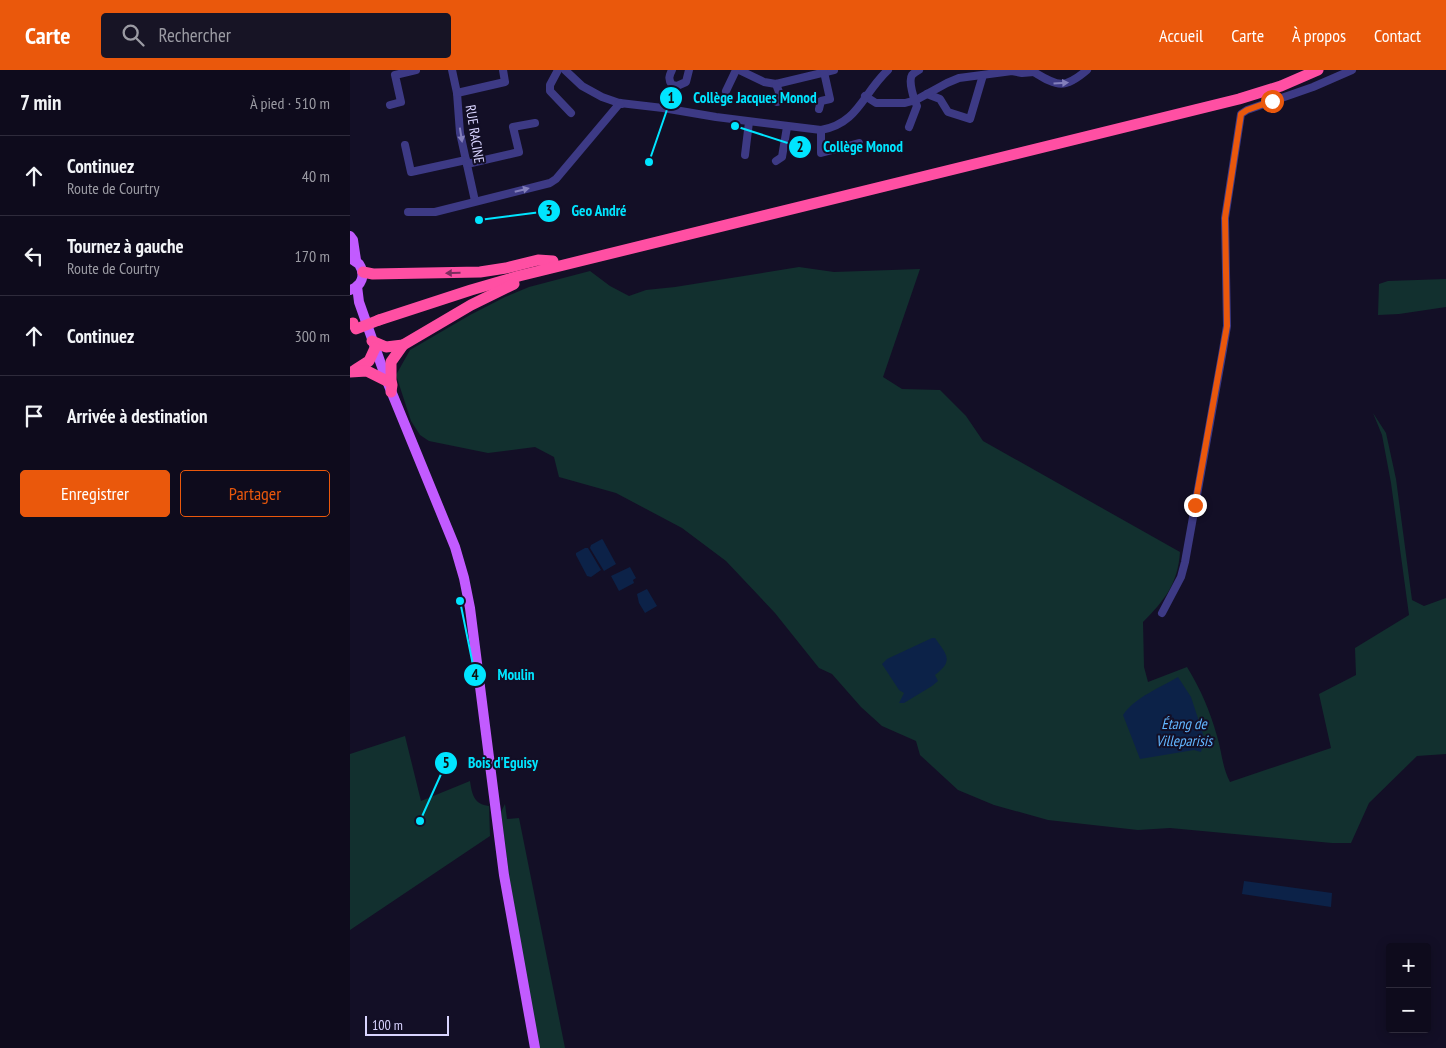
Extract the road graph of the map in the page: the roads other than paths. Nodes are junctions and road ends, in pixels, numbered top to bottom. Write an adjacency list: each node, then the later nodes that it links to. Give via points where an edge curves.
1 (416, 70): 30 (street, via 395,75 401,102)
2 (452, 70): 24 (street, RUE RACINE)
3 (503, 70): 24 (street, via 505,82)
4 (558, 70): 32 (street, via 550,91)
5 (564, 70): 29 (street, via 582,86)
6 (672, 70): 7 (street, via 670,81 678,86 686,82)
7 (689, 70)
8 (737, 70): 22 (street); 23 (street)
9 (834, 70): 18 (street)
10 (886, 70): 26 (street)
11 (919, 70): 27 (street, via 910,79)
12 (1013, 70): 17 (street, via 1022,73); 20 (street)
13 (1087, 70): 17 (street, one-way to 13, via 1054,84 1073,82)
14 (1318, 70): 21 (highway)
15 (1330, 70): 21 (highway, via 1312,78)
16 (1352, 70): 56 (street, via 1241,114 1225,218 1227,326 1184,562)
17 (1034, 71)
18 (824, 72): 19 (street); 31 (street, via 830,99 821,101)
19 (807, 73): 22 (street)
20 (982, 75): 25 (street, via 959,78); 25 (street, via 970,119 948,112 940,99)
21 (1299, 75): 47 (highway)
22 (776, 84): 28 (street, via 779,92)
23 (726, 91)
24 (457, 93): 41 (street, RUE RACINE, one-way to 41)
25 (927, 94): 27 (street)
26 (865, 96): 27 (street, via 876,103); 37 (street, via 845,122)
27 (914, 100): 36 (street, via 917,106)
28 (777, 102)
29 (620, 103): 33 (street, via 635,108); 43 (street, one-way to 29, via 556,179)
30 (390, 105)
31 (819, 109)
32 (571, 113)
33 (749, 122): 35 (street); 40 (street)
34 (535, 123): 41 (street, via 513,127 519,152)
35 (787, 127): 37 (street); 42 (street, via 782,157)
36 (909, 127)
37 (821, 130): 38 (street, via 821,153)
38 (858, 143)
39 (405, 144): 41 (street, via 411,172)
40 (746, 156)
41 (466, 162): 43 (street, RUE RACINE)
42 (776, 162)
43 (475, 201): 44 (street, via 434,212)
44 (408, 212)
45 (350, 236): 46 (main road)
46 (353, 259): 48 (main road)
47 (554, 264): 48 (highway, one-way to 48, via 538,260 495,270 466,272); 50 (highway, bridge); 52 (highway, via 542,276 503,288)
48 (363, 272): 49 (main road, via 362,280)
49 (352, 289): 51 (main road)
50 (352, 327)
51 (374, 344): 52 (highway, via 386,347); 53 (highway, via 369,361); 54 (main road)
52 (403, 345): 55 (highway, via 391,362)
53 (352, 372): 54 (highway, via 367,371)
54 (387, 381): 55 (main road)
55 (391, 392): 57 (main road, via 455,547 464,578 504,875)
56 (1162, 613)
57 (535, 1048)

